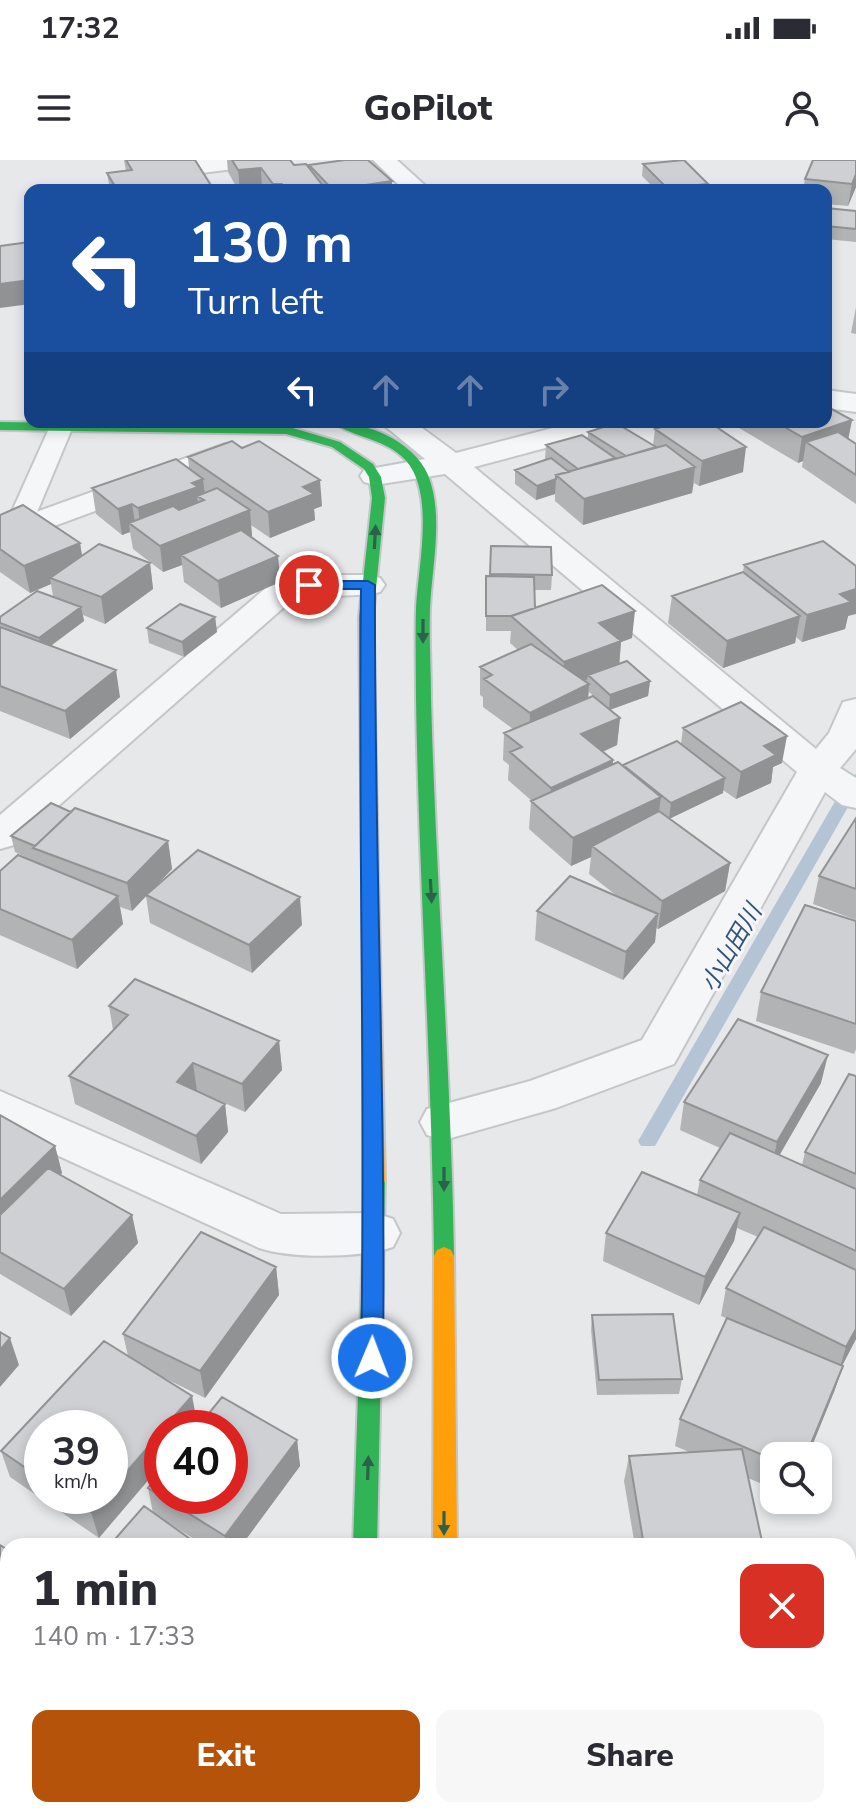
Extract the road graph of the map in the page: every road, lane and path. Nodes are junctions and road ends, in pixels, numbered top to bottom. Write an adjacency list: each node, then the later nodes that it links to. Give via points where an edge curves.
1 (249, 160): 3 (street)
2 (384, 160): 4 (street)
3 (155, 172)
4 (411, 184)
5 (832, 400): 6 (street)
6 (856, 403)
7 (0, 426): 8 (street)
8 (24, 426)
9 (60, 428): 17 (lane)
10 (165, 428): 16 (street, via 286,430 356,455)
11 (354, 428): 15 (street)
12 (400, 428): 15 (street)
13 (587, 428): 15 (street)
14 (225, 453): 17 (street)
15 (436, 467): 16 (street); 20 (street); 24 (street, one-way to 24, via 423,586 423,749)
16 (375, 476): 18 (street, one-way to 16, via 375,548)
17 (9, 532)
18 (368, 585): 22 (street, via 309,585 279,594); 25 (street, via 367,761 382,1161)
19 (856, 710): 20 (street, via 847,736)
20 (818, 770): 21 (street); 24 (street, via 658,1052)
21 (856, 796)
22 (0, 836)
23 (0, 1109): 25 (street, via 277,1234)
24 (440, 1139): 27 (street, one-way to 27)
25 (375, 1233): 26 (street, one-way to 25)
26 (365, 1538)
27 (445, 1538)

